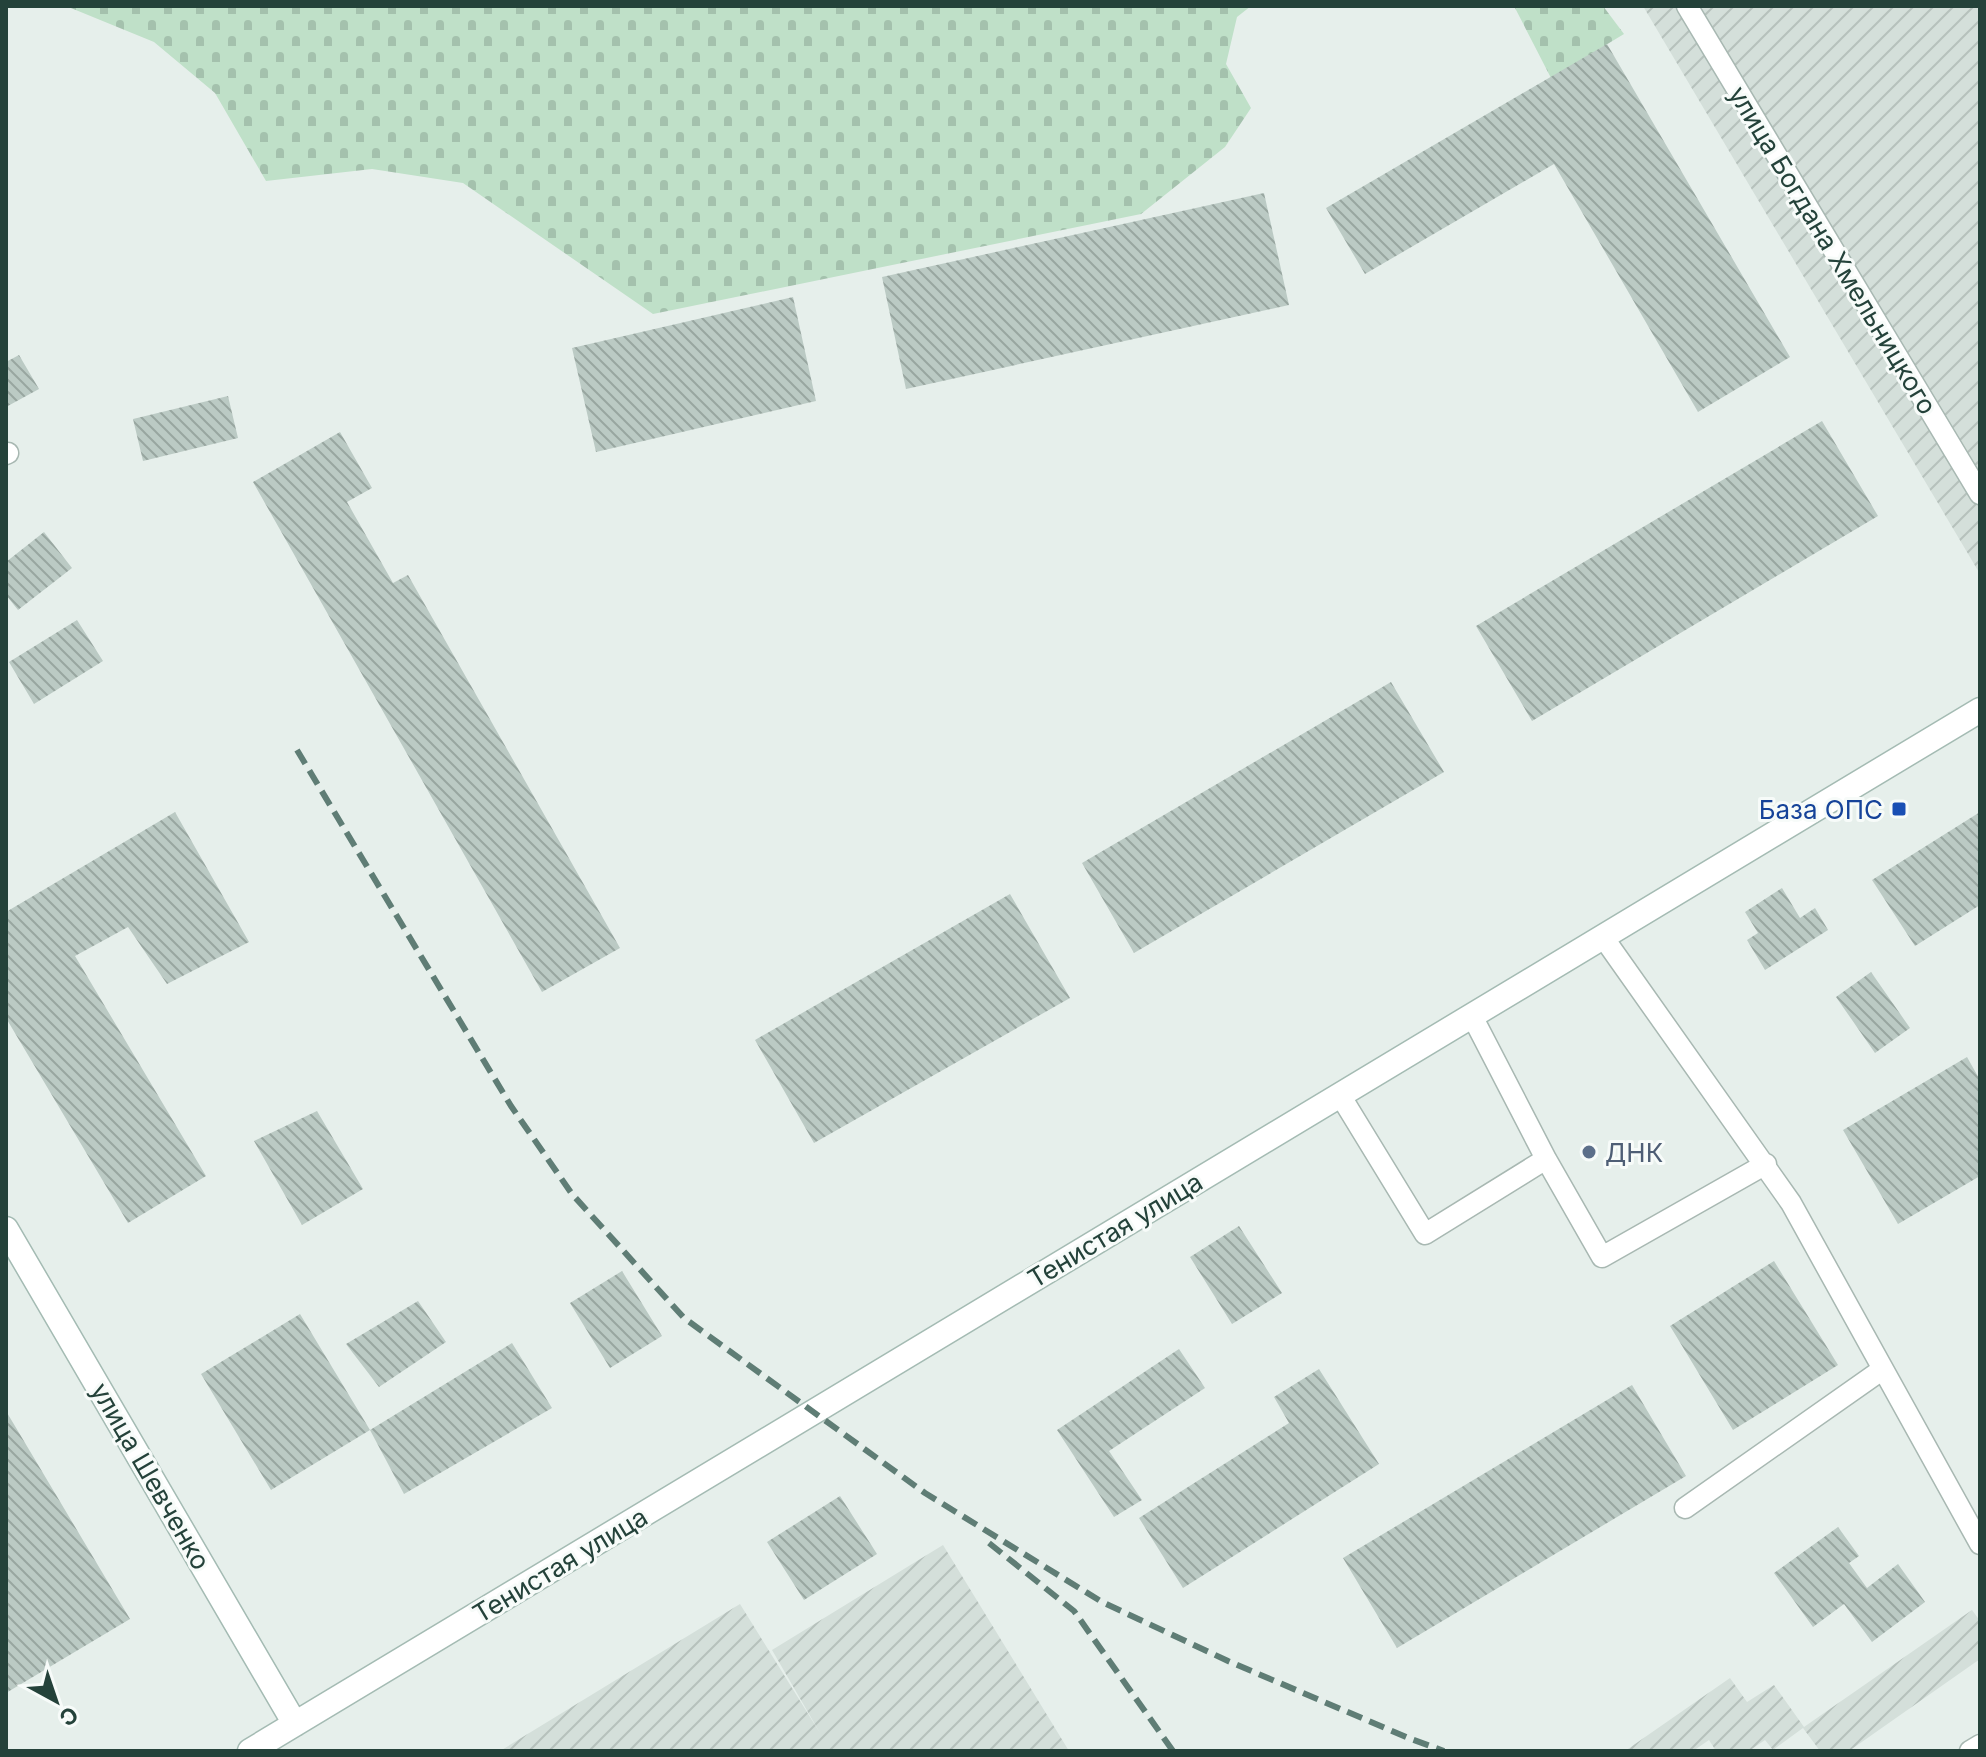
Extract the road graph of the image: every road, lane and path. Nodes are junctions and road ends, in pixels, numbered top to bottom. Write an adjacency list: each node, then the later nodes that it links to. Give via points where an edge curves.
1 (1687, 6): 2 (lane, улица Богдана Хмельницкого)
2 (1980, 494)
3 (1980, 710): 4 (main road, Тенистая улица)
4 (1603, 937): 5 (main road, Тенистая улица); 8 (lane)
5 (1472, 1016): 6 (main road, Тенистая улица); 7 (lane)
6 (1340, 1095): 7 (lane, via 1425,1234); 13 (main road, Тенистая улица)
7 (1546, 1159): 8 (lane, via 1602,1257)
8 (1766, 1164): 10 (lane)
9 (6, 1229): 13 (main road, улица Шевченко)
10 (1883, 1369): 11 (lane); 12 (lane)
11 (1685, 1508)
12 (1980, 1544)
13 (295, 1724): 15 (main road, Тенистая улица)
14 (1980, 1745): 16 (lane)
15 (250, 1751)
16 (1970, 1751)

